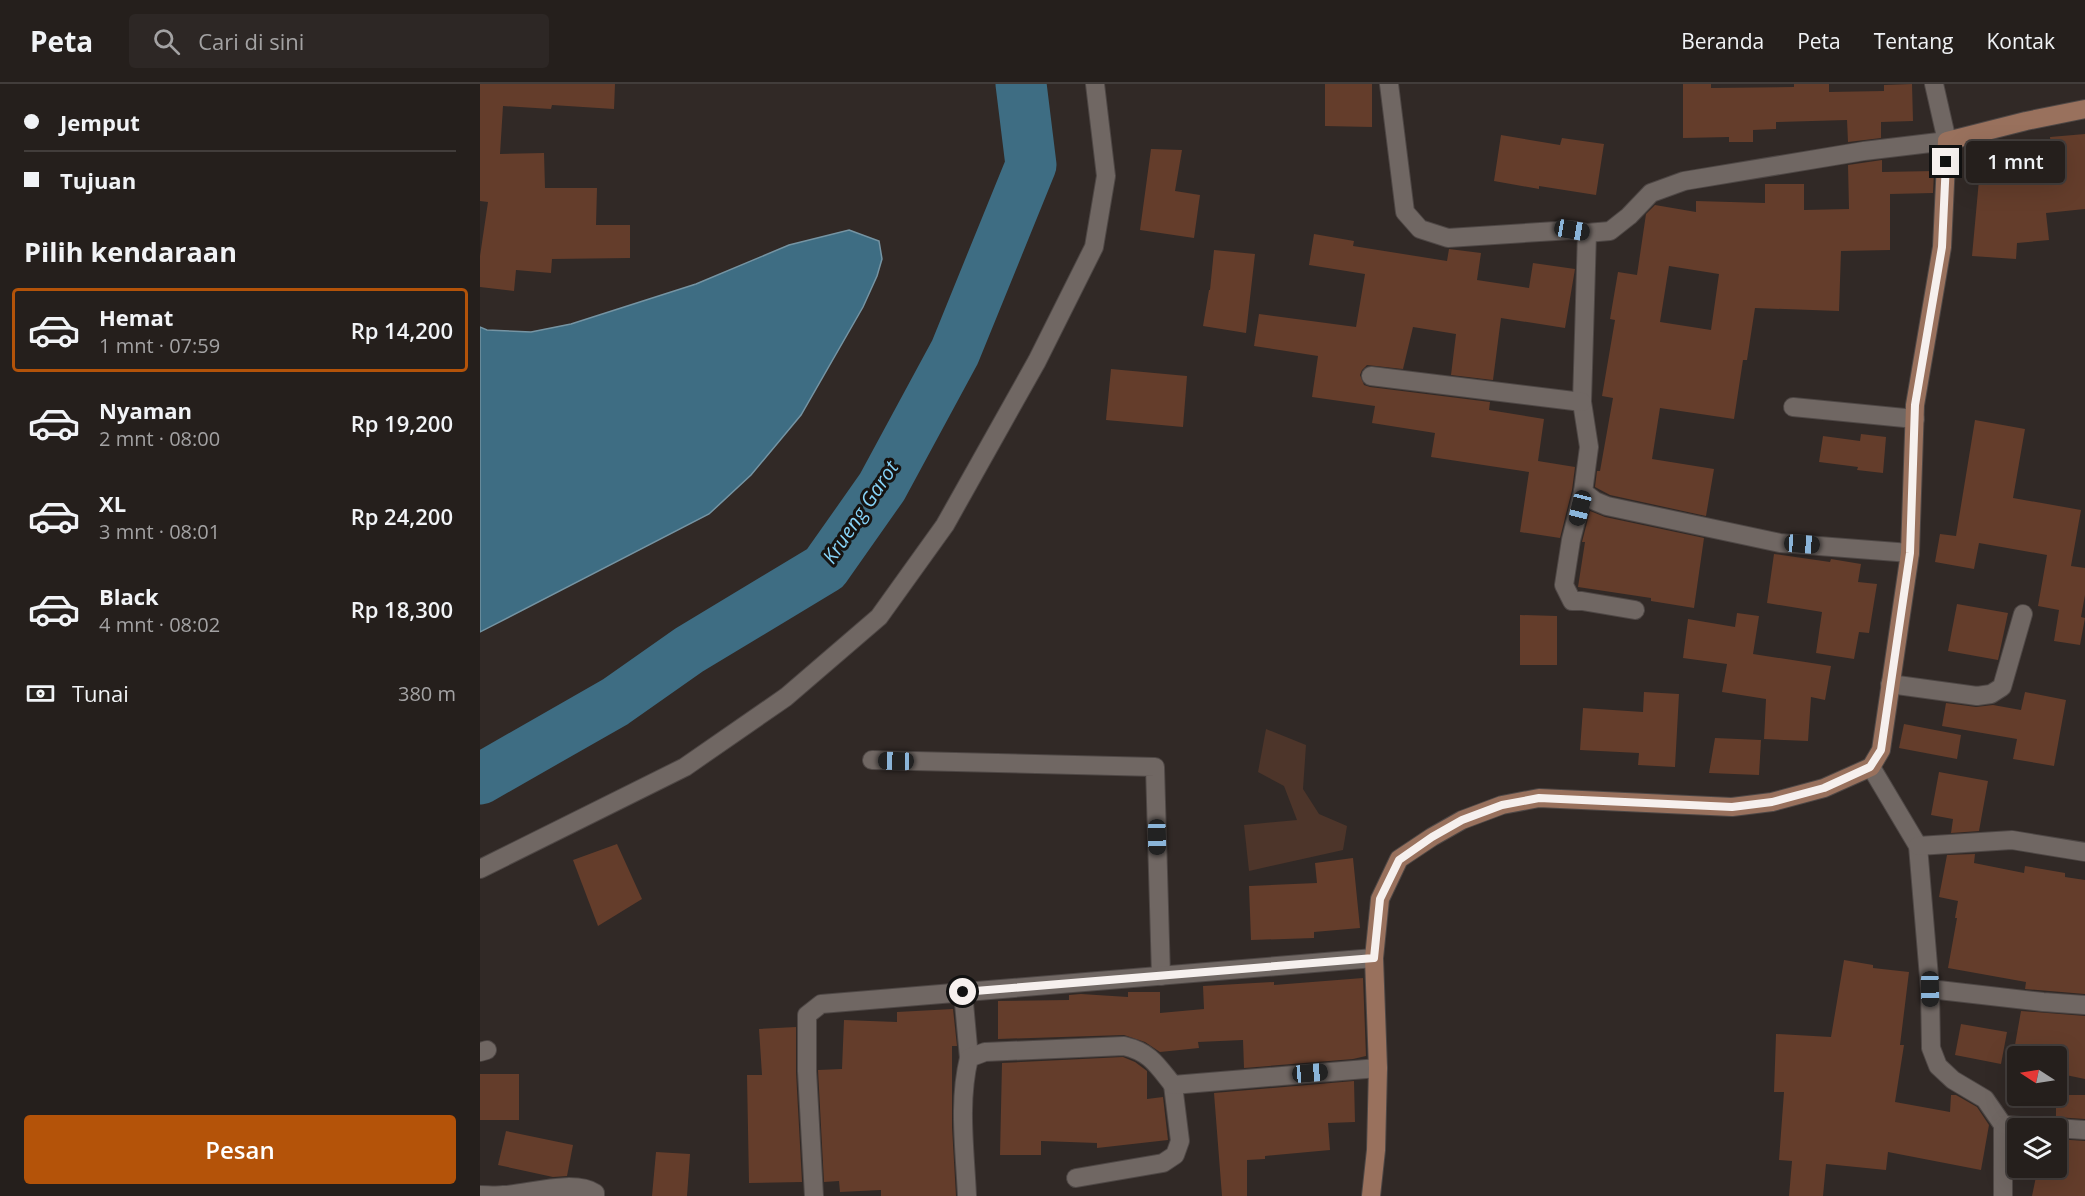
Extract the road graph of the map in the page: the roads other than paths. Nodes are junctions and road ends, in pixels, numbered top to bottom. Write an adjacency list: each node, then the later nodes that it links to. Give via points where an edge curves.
1 (1095, 84): 20 (street, via 1106,176 1094,246 1037,361 945,525 879,617 786,697 685,767)
2 (1389, 84): 6 (street, via 1405,212 1420,229 1448,238 1572,230)
3 (1934, 84): 5 (street)
4 (2085, 110): 5 (street)
5 (1947, 141): 6 (street, via 1684,182 1651,193 1610,231); 10 (street, via 1942,247)
6 (1587, 233): 8 (street)
7 (1371, 376): 8 (street)
8 (1582, 402): 11 (street, via 1589,447)
9 (1792, 407): 10 (street)
10 (1915, 419): 12 (street)
11 (1584, 492): 12 (street, via 1607,506 1780,543); 13 (street, via 1564,585 1572,601)
12 (1910, 553): 15 (street)
13 (1635, 610)
14 (2023, 614): 15 (street, via 2002,687 1991,694 1977,696)
15 (1890, 684): 17 (street, via 1881,750)
16 (872, 760): 22 (street, via 1155,767)
17 (1870, 767): 18 (street); 21 (street, via 1824,788 1772,802 1732,807 1539,798 1502,805 1462,820 1399,860 1380,899)
18 (1918, 846): 19 (street, via 2012,840); 23 (street)
19 (2085, 852)
20 (480, 869)
21 (1374, 958): 22 (street); 27 (street)
22 (1161, 976): 24 (street)
23 (1930, 989): 25 (street); 29 (street, via 1931,1048 1938,1066 1985,1099)
24 (963, 992): 26 (street); 36 (street, via 821,1004 807,1016)
25 (2085, 1005)
26 (969, 1058): 28 (street, via 986,1052 1124,1046 1140,1050); 37 (street, via 962,1101)
27 (1378, 1068): 28 (street); 38 (street)
28 (1173, 1085): 33 (street, via 1180,1141 1175,1155 1163,1163)
29 (2003, 1125): 30 (street); 39 (street)
30 (2007, 1125)
31 (2067, 1129): 32 (street)
32 (2085, 1131)
33 (1076, 1178)
34 (480, 1194): 35 (street, via 587,1188)
35 (595, 1196)
36 (814, 1196)
37 (967, 1196)
38 (1371, 1196)
39 (2003, 1196)

